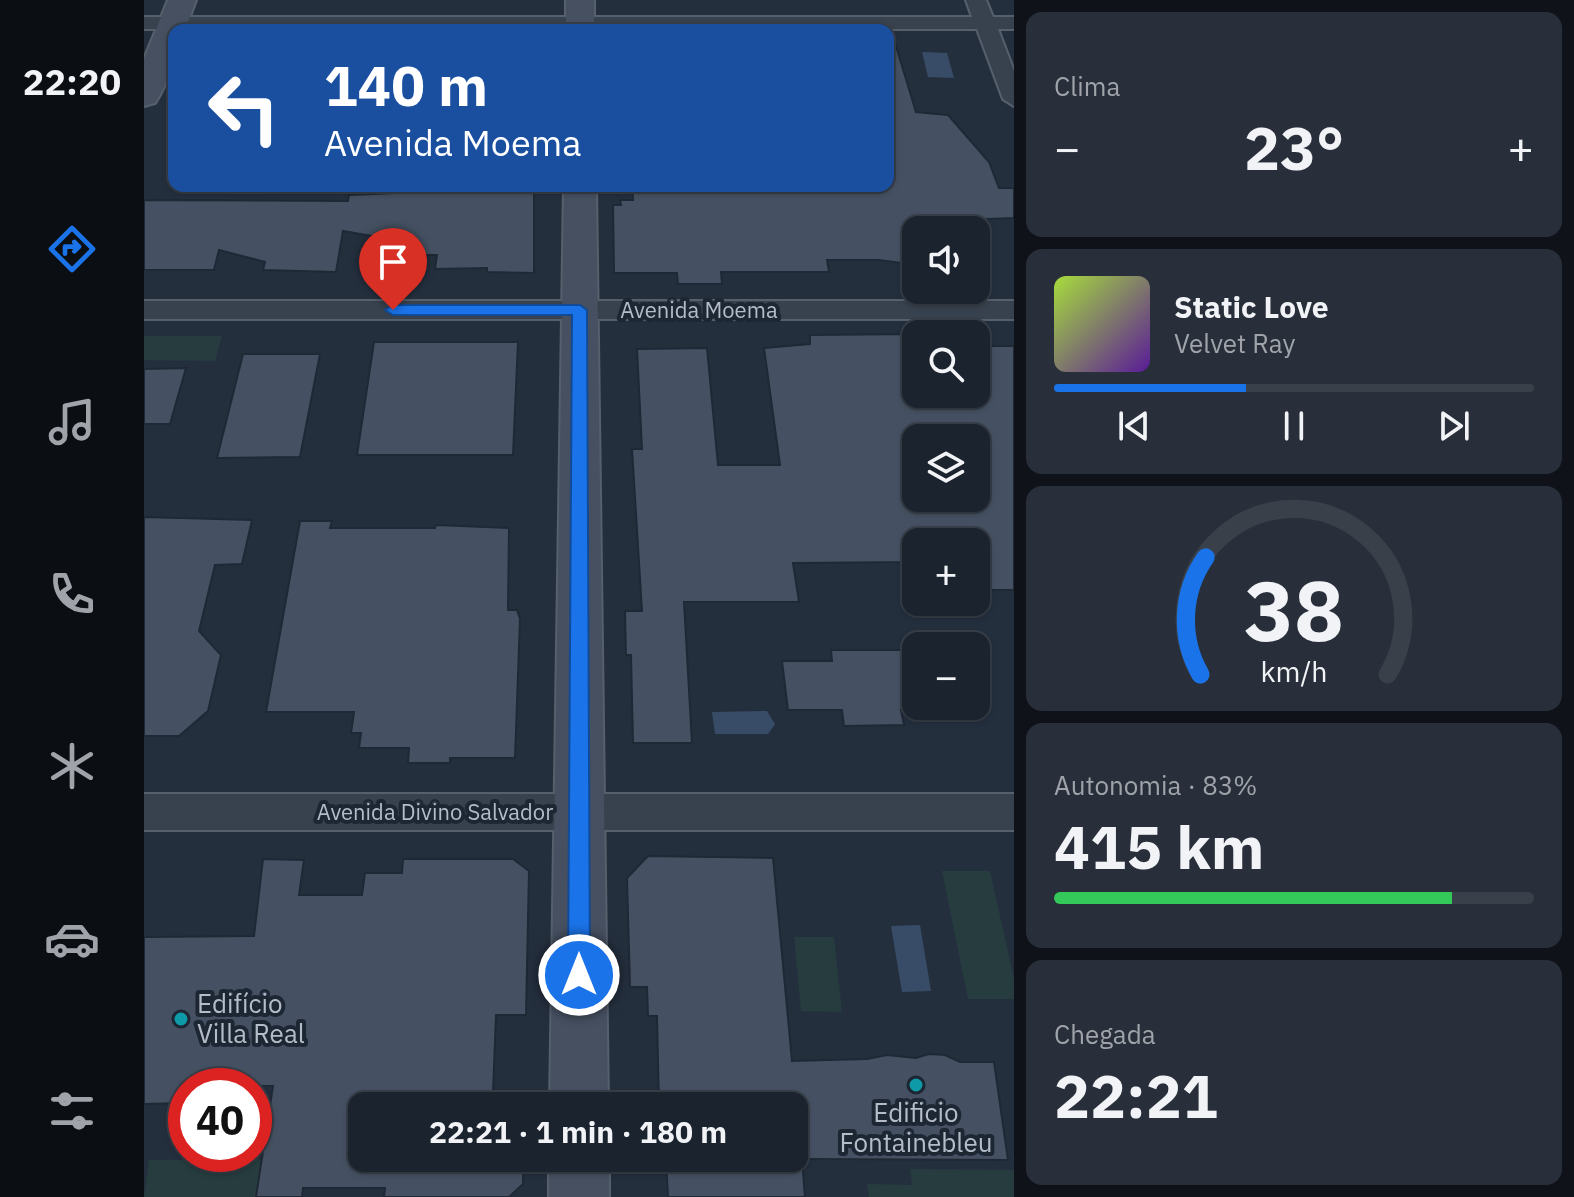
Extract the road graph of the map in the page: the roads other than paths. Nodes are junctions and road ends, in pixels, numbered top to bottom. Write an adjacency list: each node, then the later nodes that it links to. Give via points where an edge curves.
1 (976, 0): 4 (street)
2 (166, 16): 3 (street); 6 (street)
3 (580, 17): 4 (street)
4 (985, 23): 5 (street); 7 (street)
5 (1014, 23)
6 (144, 97)
7 (1014, 99)
8 (580, 192): 10 (street)
9 (144, 310): 10 (street, Avenida Moema)
10 (580, 310): 11 (street, Avenida Moema); 12 (street)
11 (1014, 310)
12 (578, 811): 13 (street, Avenida Divino Salvador); 14 (street, Avenida Divino Salvador); 15 (street)
13 (144, 812)
14 (1014, 812)
15 (579, 1092)
16 (579, 1172): 17 (street)
17 (579, 1197)

